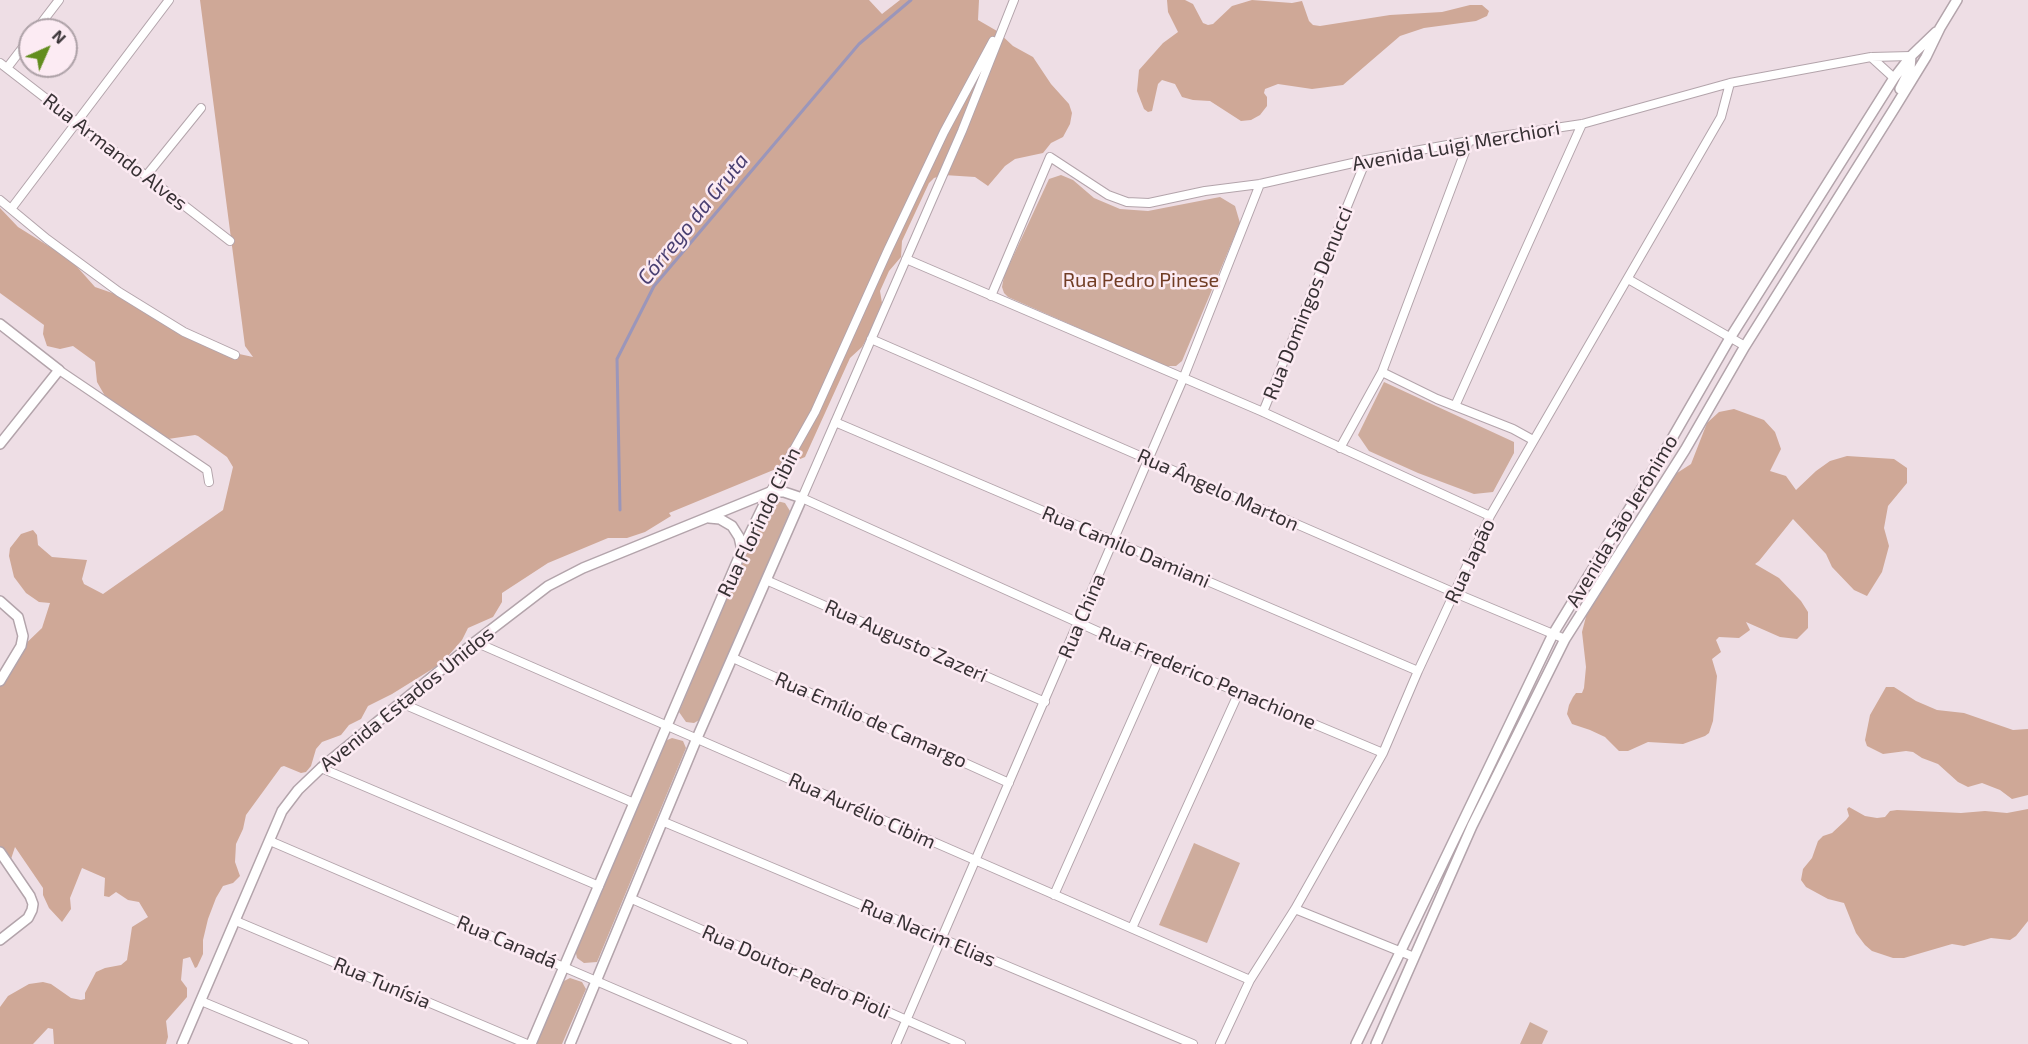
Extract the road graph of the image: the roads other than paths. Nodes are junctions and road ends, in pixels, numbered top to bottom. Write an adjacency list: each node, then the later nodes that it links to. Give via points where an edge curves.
1 (59, 0): 6 (street)
2 (170, 0): 16 (street)
3 (1014, 0): 5 (street, Rua Florindo Cibin)
4 (1957, 0): 7 (street, Avenida São Jerônimo)
5 (1010, 11): 25 (street, Rua Florindo Cibin); 46 (street, Rua Florindo Cibin, via 949,122 815,412)
6 (45, 18)
7 (1940, 28): 9 (street, Avenida São Jerônimo); 15 (street, Avenida São Jerônimo)
8 (18, 50): 11 (street)
9 (1911, 56): 10 (street, Avenida Luigi Merchiori); 12 (street, Avenida São Jerônimo); 15 (street, via 1910,69)
10 (1871, 57): 12 (street); 13 (street, Avenida Luigi Merchiori)
11 (3, 66): 16 (street, Rua Armando Alves)
12 (1894, 78): 29 (street, Avenida São Jerônimo)
13 (1730, 83): 17 (street, Avenida Luigi Merchiori); 26 (street, Rua Japão, via 1721,117)
14 (201, 108): 20 (street)
15 (1894, 109): 31 (street, Avenida São Jerônimo)
16 (76, 122): 20 (street, Rua Armando Alves); 23 (street)
17 (1582, 124): 18 (street, Avenida Luigi Merchiori); 36 (street)
18 (1469, 141): 19 (street, Avenida Luigi Merchiori); 34 (street)
19 (1366, 160): 21 (street, Avenida Luigi Merchiori); 37 (street, Rua Domingos Denucci)
20 (146, 176): 24 (street, Rua Armando Alves)
21 (1260, 184): 27 (street, Avenida Luigi Merchiori, via 1149,203 1127,202 1108,195 1050,158); 35 (street, Rua China)
22 (0, 200): 23 (street)
23 (11, 209): 32 (street, via 118,292 184,332)
24 (230, 241)
25 (906, 259): 27 (street); 30 (street, Rua Florindo Cibin)
26 (1628, 279): 29 (street); 39 (street, Rua Japão)
27 (991, 296): 35 (street)
28 (0, 324): 33 (street)
29 (1730, 338): 31 (street); 43 (street, Avenida São Jerônimo)
30 (871, 339): 38 (street, Rua Florindo Cibin); 42 (street, Rua Ângelo Marton)
31 (1744, 346): 44 (street, Avenida São Jerônimo)
32 (235, 355)
33 (59, 370): 40 (street); 45 (street, via 207,470)
34 (1382, 372): 36 (street); 41 (street)
35 (1183, 379): 37 (street); 42 (street, Rua China)
36 (1455, 406): 39 (street)
37 (1263, 412): 41 (street)
38 (835, 422): 47 (street, Rua Florindo Cibin); 50 (street, Rua Camilo Damiani)
39 (1533, 440): 48 (street, Rua Japão)
40 (0, 444)
41 (1340, 448): 48 (street)
42 (1148, 460): 50 (street, Rua China); 53 (street, Rua Ângelo Marton)
43 (1658, 462): 44 (street); 56 (street, Avenida São Jerônimo)
44 (1673, 469): 57 (street, Avenida São Jerônimo)
45 (209, 482)
46 (770, 492): 47 (street); 49 (street, Avenida Estados Unidos); 51 (street, Rua Florindo Cibin)
47 (802, 498): 52 (street, Rua Florindo Cibin); 55 (street, Rua Frederico Penachione)
48 (1490, 516): 53 (street, Rua Japão)
49 (707, 518): 51 (street, via 720,519 732,526 740,537); 58 (street, Avenida Estados Unidos, via 583,567 548,586)
50 (1113, 542): 55 (street, Rua China); 61 (street, Rua Camilo Damiani)
51 (742, 550): 66 (street, Rua Florindo Cibin)
52 (766, 580): 59 (street, Rua Florindo Cibin); 64 (street, Rua Augusto Zazeri)
53 (1455, 593): 56 (street, Rua Ângelo Marton); 61 (street, Rua Japão)
54 (0, 601): 62 (street, via 18,616 23,636)
55 (1078, 623): 60 (street, Rua Frederico Penachione); 64 (street, Rua China)
56 (1553, 634): 57 (street, Rua Ângelo Marton); 84 (street, Avenida São Jerônimo)
57 (1565, 639): 85 (street, Avenida São Jerônimo, via 1472,826)
58 (475, 642): 65 (street, Avenida Estados Unidos); 66 (street, Rua Aurélio Cibim)
59 (733, 658): 67 (street, Rua Florindo Cibin); 70 (street, Rua Emílio de Camargo)
60 (1159, 659): 63 (street, Rua Frederico Penachione); 77 (street)
61 (1418, 670): 68 (street, Rua Japão)
62 (0, 681)
63 (1239, 692): 68 (street, Rua Frederico Penachione); 81 (street)
64 (1045, 702): 70 (street, Rua China)
65 (401, 703): 69 (street, Avenida Estados Unidos); 71 (street)
66 (668, 725): 67 (street, Rua Aurélio Cibim); 71 (street, Rua Florindo Cibin)
67 (697, 738): 72 (street, Rua Florindo Cibin); 75 (street, Rua Aurélio Cibim)
68 (1383, 753): 79 (street, Rua Japão)
69 (321, 768): 73 (street, Avenida Estados Unidos, via 282,811); 76 (street)
70 (1009, 783): 75 (street, Rua China)
71 (634, 803): 76 (street, Rua Florindo Cibin)
72 (664, 822): 78 (street, Rua Florindo Cibin); 83 (street, Rua Nacim Elias)
73 (270, 841): 80 (street, Avenida Estados Unidos); 86 (street, Rua Canadá)
74 (0, 852): 82 (street, via 30,896 32,910 21,926)
75 (976, 861): 77 (street, Rua Aurélio Cibim); 83 (street, Rua China)
76 (599, 886): 86 (street, Rua Florindo Cibin)
77 (1054, 895): 81 (street, Rua Aurélio Cibim)
78 (632, 899): 88 (street, Rua Florindo Cibin); 90 (street, Rua Doutor Pedro Pioli)
79 (1295, 909): 84 (street); 87 (street, Rua Japão)
80 (236, 921): 89 (street, Avenida Estados Unidos); 93 (street, Rua Tunísia)
81 (1132, 928): 87 (street, Rua Aurélio Cibim)
82 (0, 940)
83 (942, 940): 90 (street, Rua China); 98 (street, Rua Nacim Elias)
84 (1400, 950): 85 (street); 100 (street, Avenida São Jerônimo)
85 (1414, 957): 101 (street, Avenida São Jerônimo)
86 (564, 966): 88 (street, Rua Canadá); 93 (street, Rua Florindo Cibin)
87 (1250, 980): 99 (street, Rua Japão)
88 (596, 981): 94 (street, Rua Florindo Cibin); 95 (street, Rua Canadá)
89 (201, 1001): 91 (street, Avenida Estados Unidos); 92 (street)
90 (906, 1021): 96 (street, Rua China); 97 (street, Rua Doutor Pedro Pioli)
91 (182, 1044)
92 (304, 1044)
93 (529, 1044)
94 (570, 1044)
95 (743, 1044)
96 (896, 1044)
97 (961, 1044)
98 (1193, 1044)
99 (1220, 1044)
100 (1356, 1044)
101 (1376, 1044)

